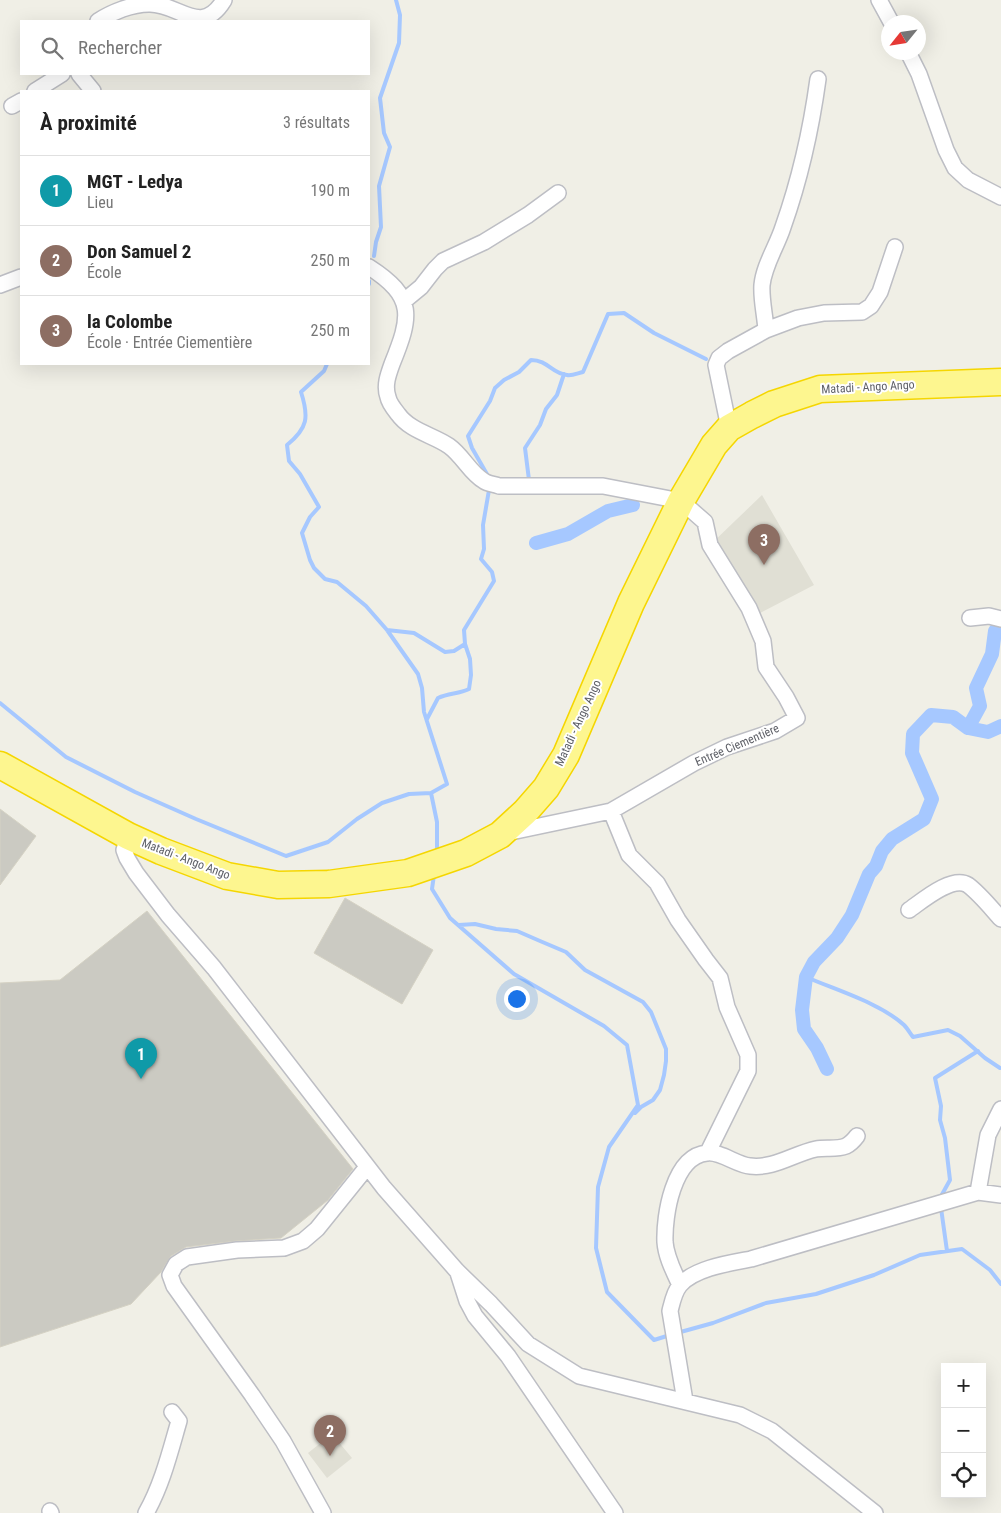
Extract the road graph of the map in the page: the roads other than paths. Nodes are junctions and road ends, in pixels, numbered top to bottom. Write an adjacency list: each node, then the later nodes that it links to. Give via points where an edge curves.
1 (224, 0): 4 (street, via 209,16 199,19 162,5 148,4 124,8)
2 (879, 0): 3 (street)
3 (887, 15)
4 (100, 20)
5 (912, 60): 12 (street, via 946,150 956,168 968,180)
6 (60, 75): 9 (street)
7 (80, 75): 10 (street)
8 (818, 79): 18 (street, via 805,156 783,229 764,274)
9 (37, 90)
10 (92, 90)
11 (558, 193): 17 (street, via 484,242 443,262)
12 (1001, 197)
13 (895, 247): 18 (street, via 880,292 871,306 862,312 824,313 798,318)
14 (370, 268): 17 (street, via 396,288)
15 (20, 277): 16 (street)
16 (0, 285)
17 (404, 301): 21 (street, via 407,318 386,379 388,397 399,416 416,430 457,452 484,482 499,486 603,486)
18 (766, 330): 20 (street, via 728,351 716,365)
19 (1001, 382): 20 (highway, Matadi - Ango Ango, via 820,389 774,404)
20 (729, 428): 21 (highway, Matadi - Ango Ango, via 714,445)
21 (681, 501): 25 (street, Entrée Ciementière, via 705,522 710,545 749,608 763,641 766,667 797,718 694,763); 26 (highway, Matadi - Ango Ango, via 631,603 566,756 546,788)
22 (970, 618): 23 (street, via 989,616)
23 (1001, 619)
24 (0, 765): 27 (highway, Matadi - Ango Ango)
25 (611, 811): 26 (street, Entrée Ciementière); 32 (street, via 628,855 657,883 678,920 720,978 727,1008 748,1055 748,1070)
26 (500, 835): 27 (highway, Matadi - Ango Ango, via 466,853 408,873 330,884 278,885 227,876)
27 (128, 836): 33 (street, via 124,850 136,872)
28 (908, 910): 29 (street, via 940,889 959,882 967,885)
29 (1001, 919)
30 (1001, 1109): 34 (street, via 988,1135)
31 (857, 1136): 32 (street, via 848,1146 817,1149 769,1166 749,1166)
32 (708, 1152): 37 (street, via 694,1156 683,1168 668,1205 665,1242)
33 (367, 1166): 36 (street); 41 (street, via 318,1229 303,1241 284,1248 187,1257 176,1264 170,1275 174,1286 283,1441)
34 (978, 1192): 35 (street); 37 (street, via 716,1266)
35 (1001, 1195)
36 (458, 1271): 38 (street, via 528,1344 579,1376); 42 (street, via 467,1301 476,1316 508,1356)
37 (680, 1285): 38 (street, via 670,1311)
38 (685, 1401): 43 (street, via 740,1415 772,1431)
39 (172, 1412): 40 (street, via 178,1421)
40 (146, 1513)
41 (323, 1513)
42 (615, 1513)
43 (875, 1513)

